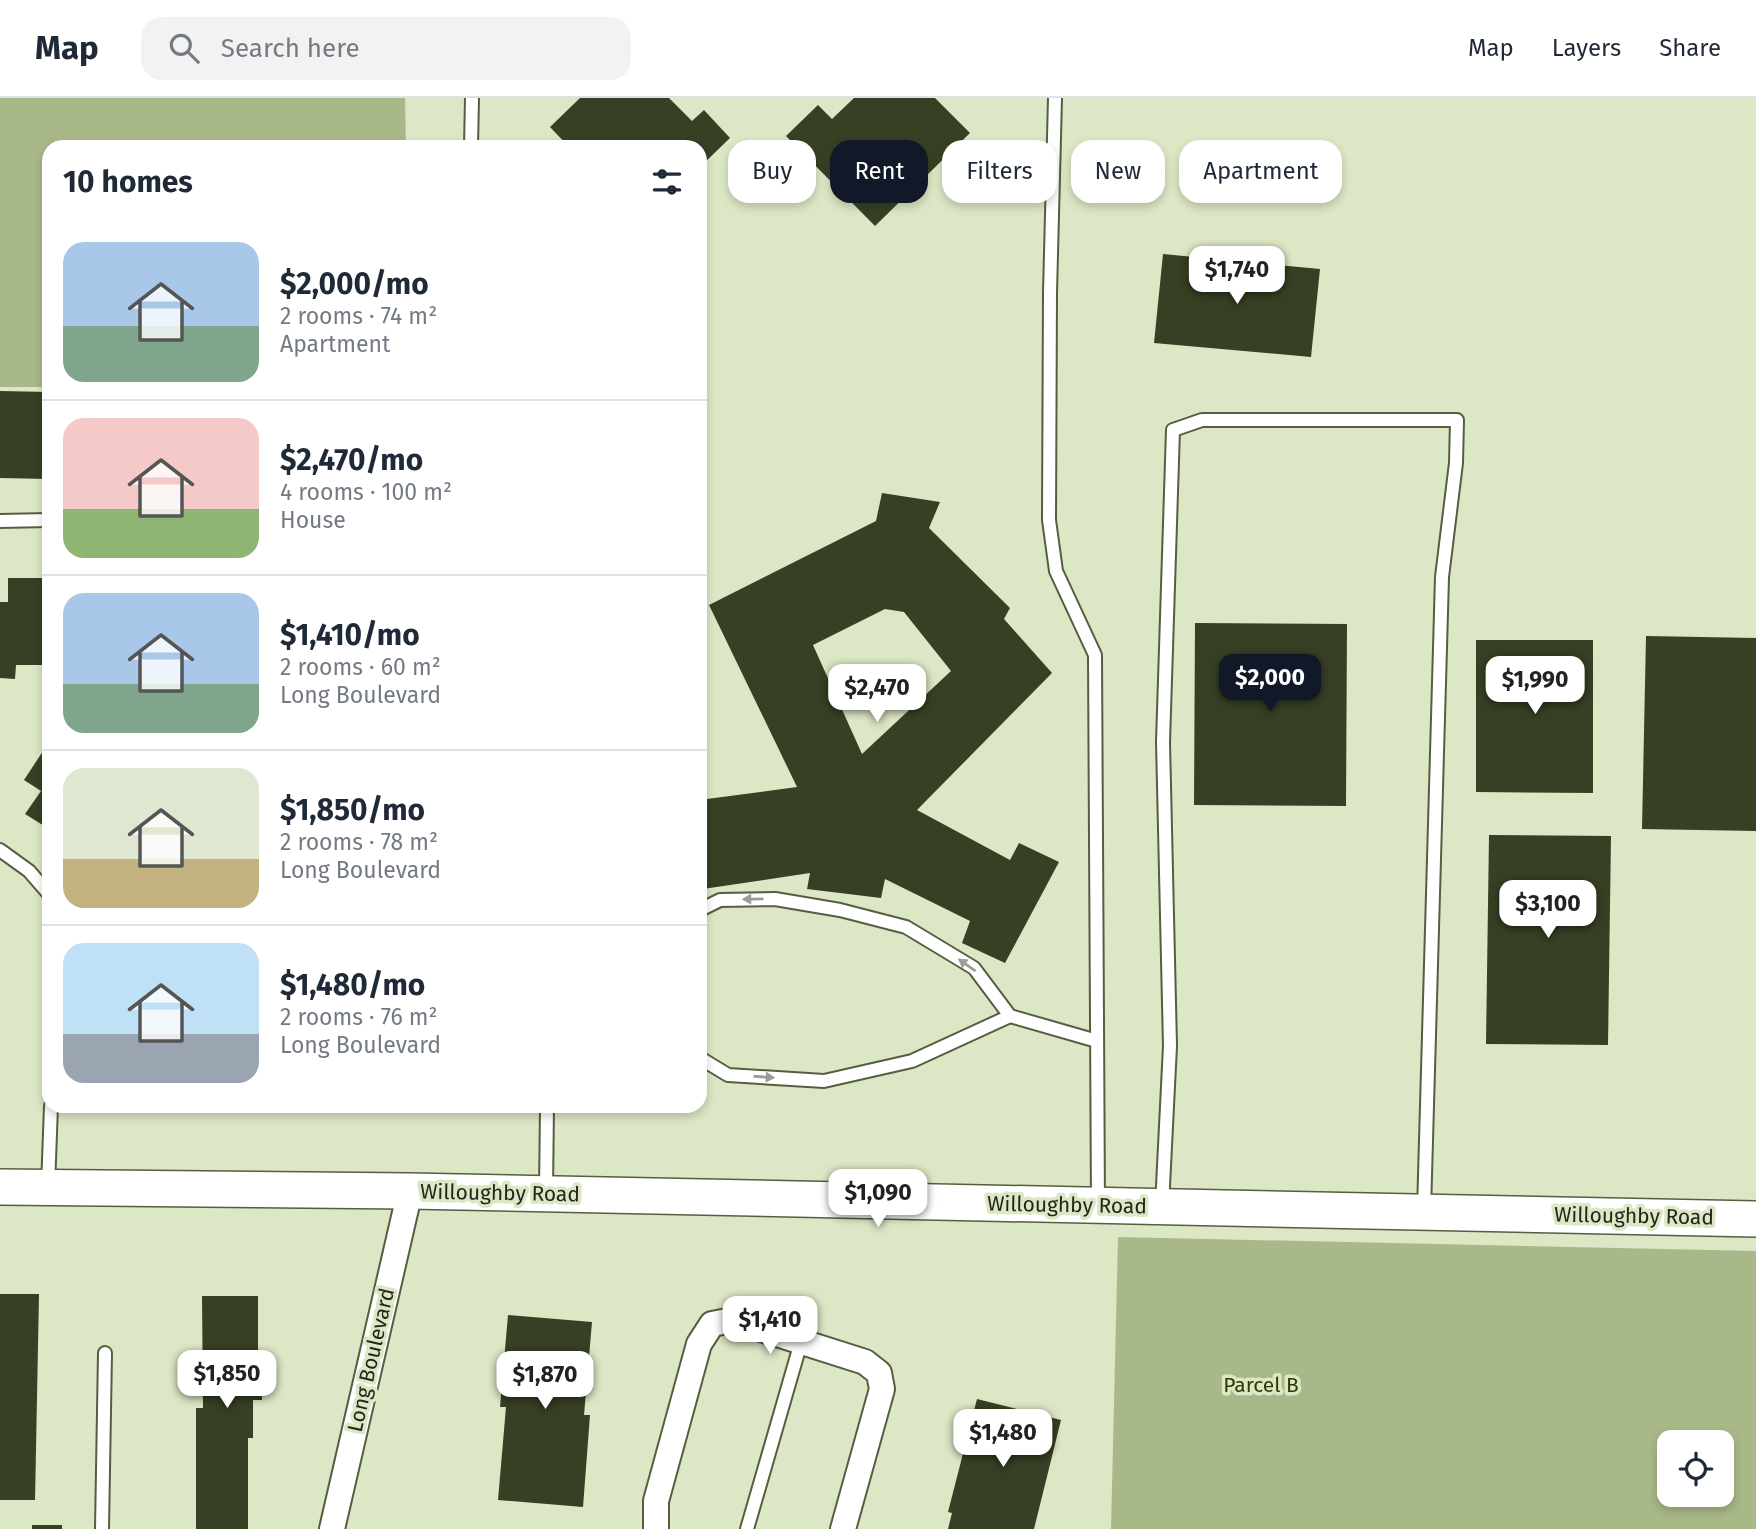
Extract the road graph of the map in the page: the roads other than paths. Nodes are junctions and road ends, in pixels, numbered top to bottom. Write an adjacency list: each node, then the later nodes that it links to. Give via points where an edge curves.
1 (472, 98): 3 (lane)
2 (1055, 98): 10 (lane, via 1049,520 1056,571 1095,655)
3 (471, 140)
4 (42, 520): 5 (lane)
5 (0, 521)
6 (0, 850): 7 (lane)
7 (42, 886)
8 (707, 906): 9 (lane, one-way to 8, via 974,968 906,927 775,899 720,900)
9 (1010, 1016): 10 (lane); 11 (lane, one-way to 9, via 728,1075 824,1081 912,1062)
10 (1097, 1041): 18 (lane)
11 (707, 1062)
12 (51, 1113): 15 (lane)
13 (547, 1113): 17 (lane)
14 (0, 1186): 15 (street, Willoughby Road)
15 (48, 1187): 16 (street, Willoughby Road)
16 (410, 1191): 17 (street, Willoughby Road); 25 (street, Long Boulevard)
17 (546, 1194): 18 (street, Willoughby Road)
18 (1098, 1205): 19 (street, Willoughby Road)
19 (1162, 1207): 20 (street, Willoughby Road); 20 (lane, via 1171,1046 1163,742 1172,430 1202,420 1457,420 1442,577)
20 (1423, 1212): 21 (street, Willoughby Road)
21 (1756, 1219)
22 (801, 1342): 26 (street, via 733,1320 712,1324 699,1344 659,1488); 27 (lane); 28 (street, via 866,1362 879,1373 882,1389)
23 (106, 1353): 24 (lane)
24 (102, 1529)
25 (332, 1529)
26 (656, 1529)
27 (747, 1529)
28 (843, 1529)

